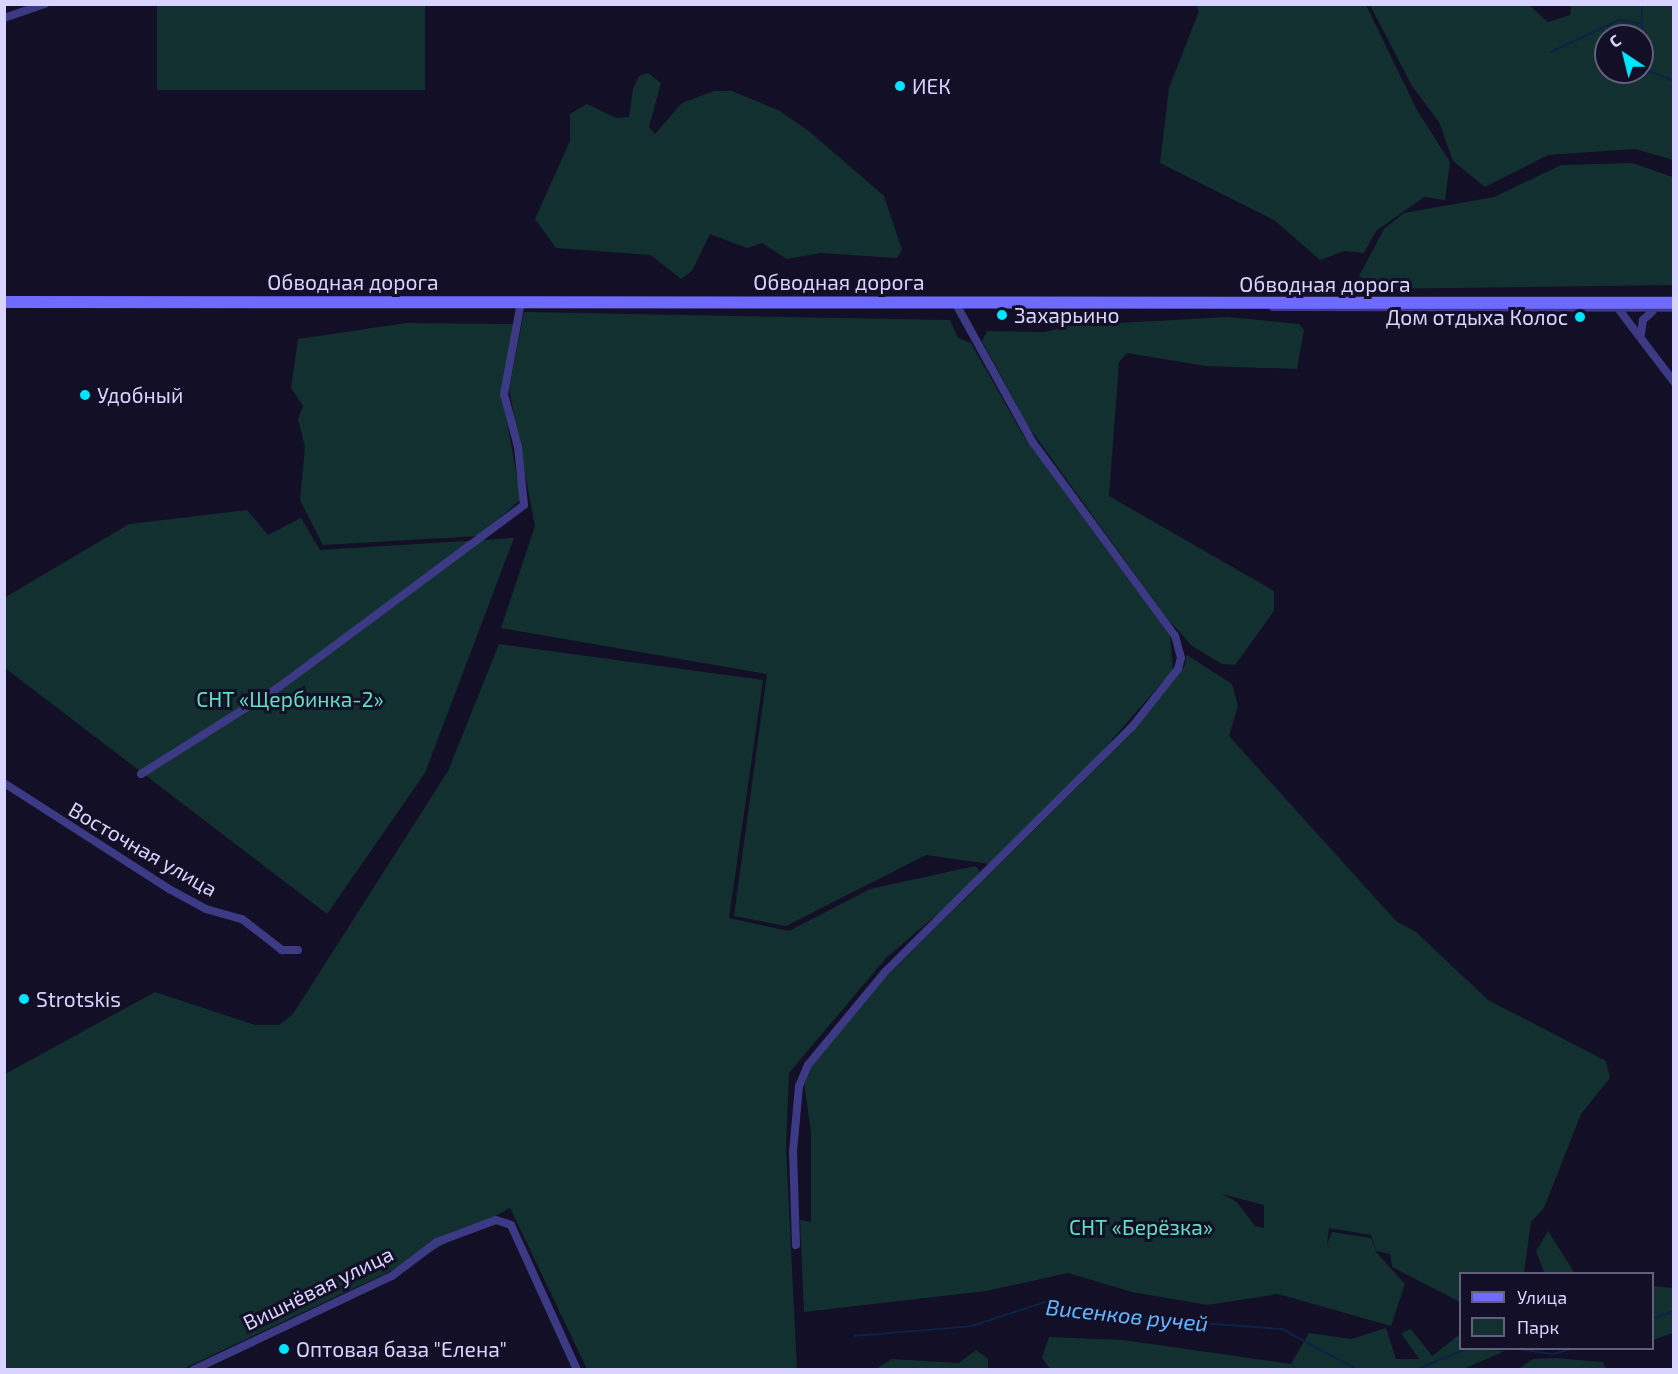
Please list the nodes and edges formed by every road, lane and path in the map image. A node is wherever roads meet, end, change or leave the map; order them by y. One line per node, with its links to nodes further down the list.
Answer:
1 (45, 4): 2 (street)
2 (4, 18)
3 (4, 302): 4 (main road, Обводная дорога)
4 (520, 302): 5 (main road, Обводная дорога); 12 (street)
5 (955, 302): 6 (main road, Обводная дорога); 15 (street)
6 (1252, 303): 7 (main road, Обводная дорога); 8 (street)
7 (1674, 306): 9 (street)
8 (1620, 310): 9 (street); 10 (street)
9 (1653, 311): 10 (street)
10 (1641, 338): 11 (street)
11 (1674, 382)
12 (141, 774)
13 (4, 783): 14 (street, Восточная улица)
14 (298, 950)
15 (796, 1245)
16 (193, 1370): 17 (street, Вишнёвая улица)
17 (577, 1370)

